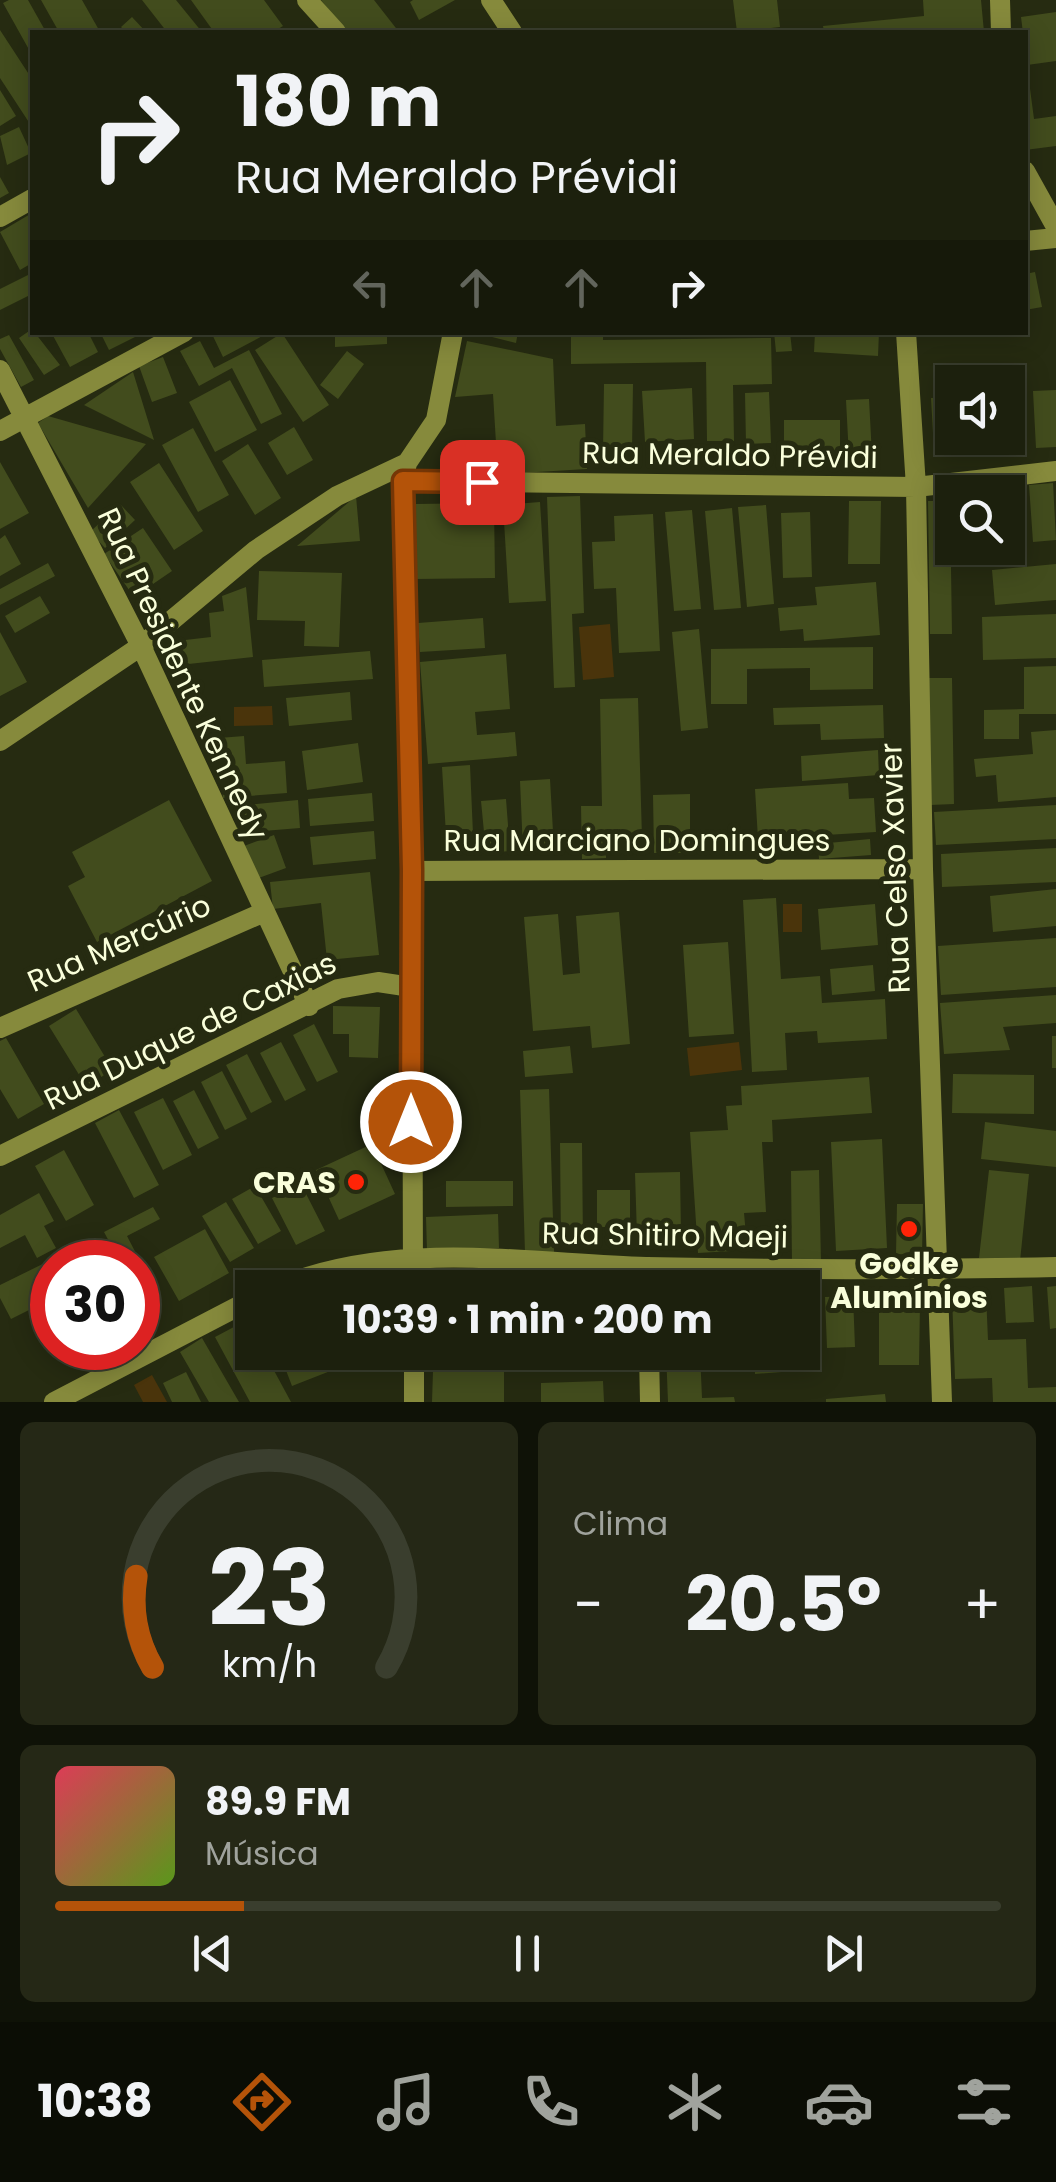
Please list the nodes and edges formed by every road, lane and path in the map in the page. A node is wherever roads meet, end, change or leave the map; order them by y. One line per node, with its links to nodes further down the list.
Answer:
1 (307, 0): 4 (street)
2 (491, 0): 5 (street)
3 (1000, 0): 6 (street)
4 (332, 30)
5 (511, 30)
6 (1000, 30)
7 (1028, 176): 10 (street)
8 (30, 200): 9 (street)
9 (0, 218)
10 (1056, 227)
11 (1056, 238): 12 (street)
12 (1028, 241)
13 (178, 335): 17 (street)
14 (452, 335): 20 (street)
15 (906, 335): 21 (street, Rua Celso Xavier)
16 (0, 370): 17 (street, Rua Presidente Kennedy)
17 (25, 418): 18 (street); 22 (street, Rua Presidente Kennedy)
18 (0, 431)
19 (1056, 471): 21 (street, Rua Meraldo Prévidi)
20 (405, 472): 21 (street, Rua Meraldo Prévidi); 22 (street); 25 (street)
21 (916, 487): 24 (street, Rua Celso Xavier)
22 (141, 646): 23 (street); 26 (street, Rua Presidente Kennedy)
23 (0, 741)
24 (923, 869): 25 (street, Rua Marciano Domingues); 36 (street, Rua Celso Xavier)
25 (412, 870): 27 (street)
26 (262, 913): 28 (street, Rua Presidente Kennedy); 29 (street, Rua Mercúrio)
27 (411, 987): 28 (street, Rua Duque de Caxias); 31 (street)
28 (309, 1006): 30 (street, Rua Duque de Caxias)
29 (0, 1028)
30 (0, 1156)
31 (412, 1258): 33 (street, Rua Shitiro Maeji); 34 (street); 35 (street, Rua Shitiro Maeji)
32 (1056, 1267): 36 (street, Rua Shitiro Maeji)
33 (335, 1270)
34 (412, 1270)
35 (562, 1270)
36 (939, 1270): 37 (street, Rua Shitiro Maeji); 44 (street, Rua Celso Xavier)
37 (820, 1273)
38 (235, 1308): 41 (street)
39 (414, 1370): 42 (street)
40 (650, 1370): 43 (street)
41 (54, 1402)
42 (414, 1402)
43 (650, 1402)
44 (942, 1402)

